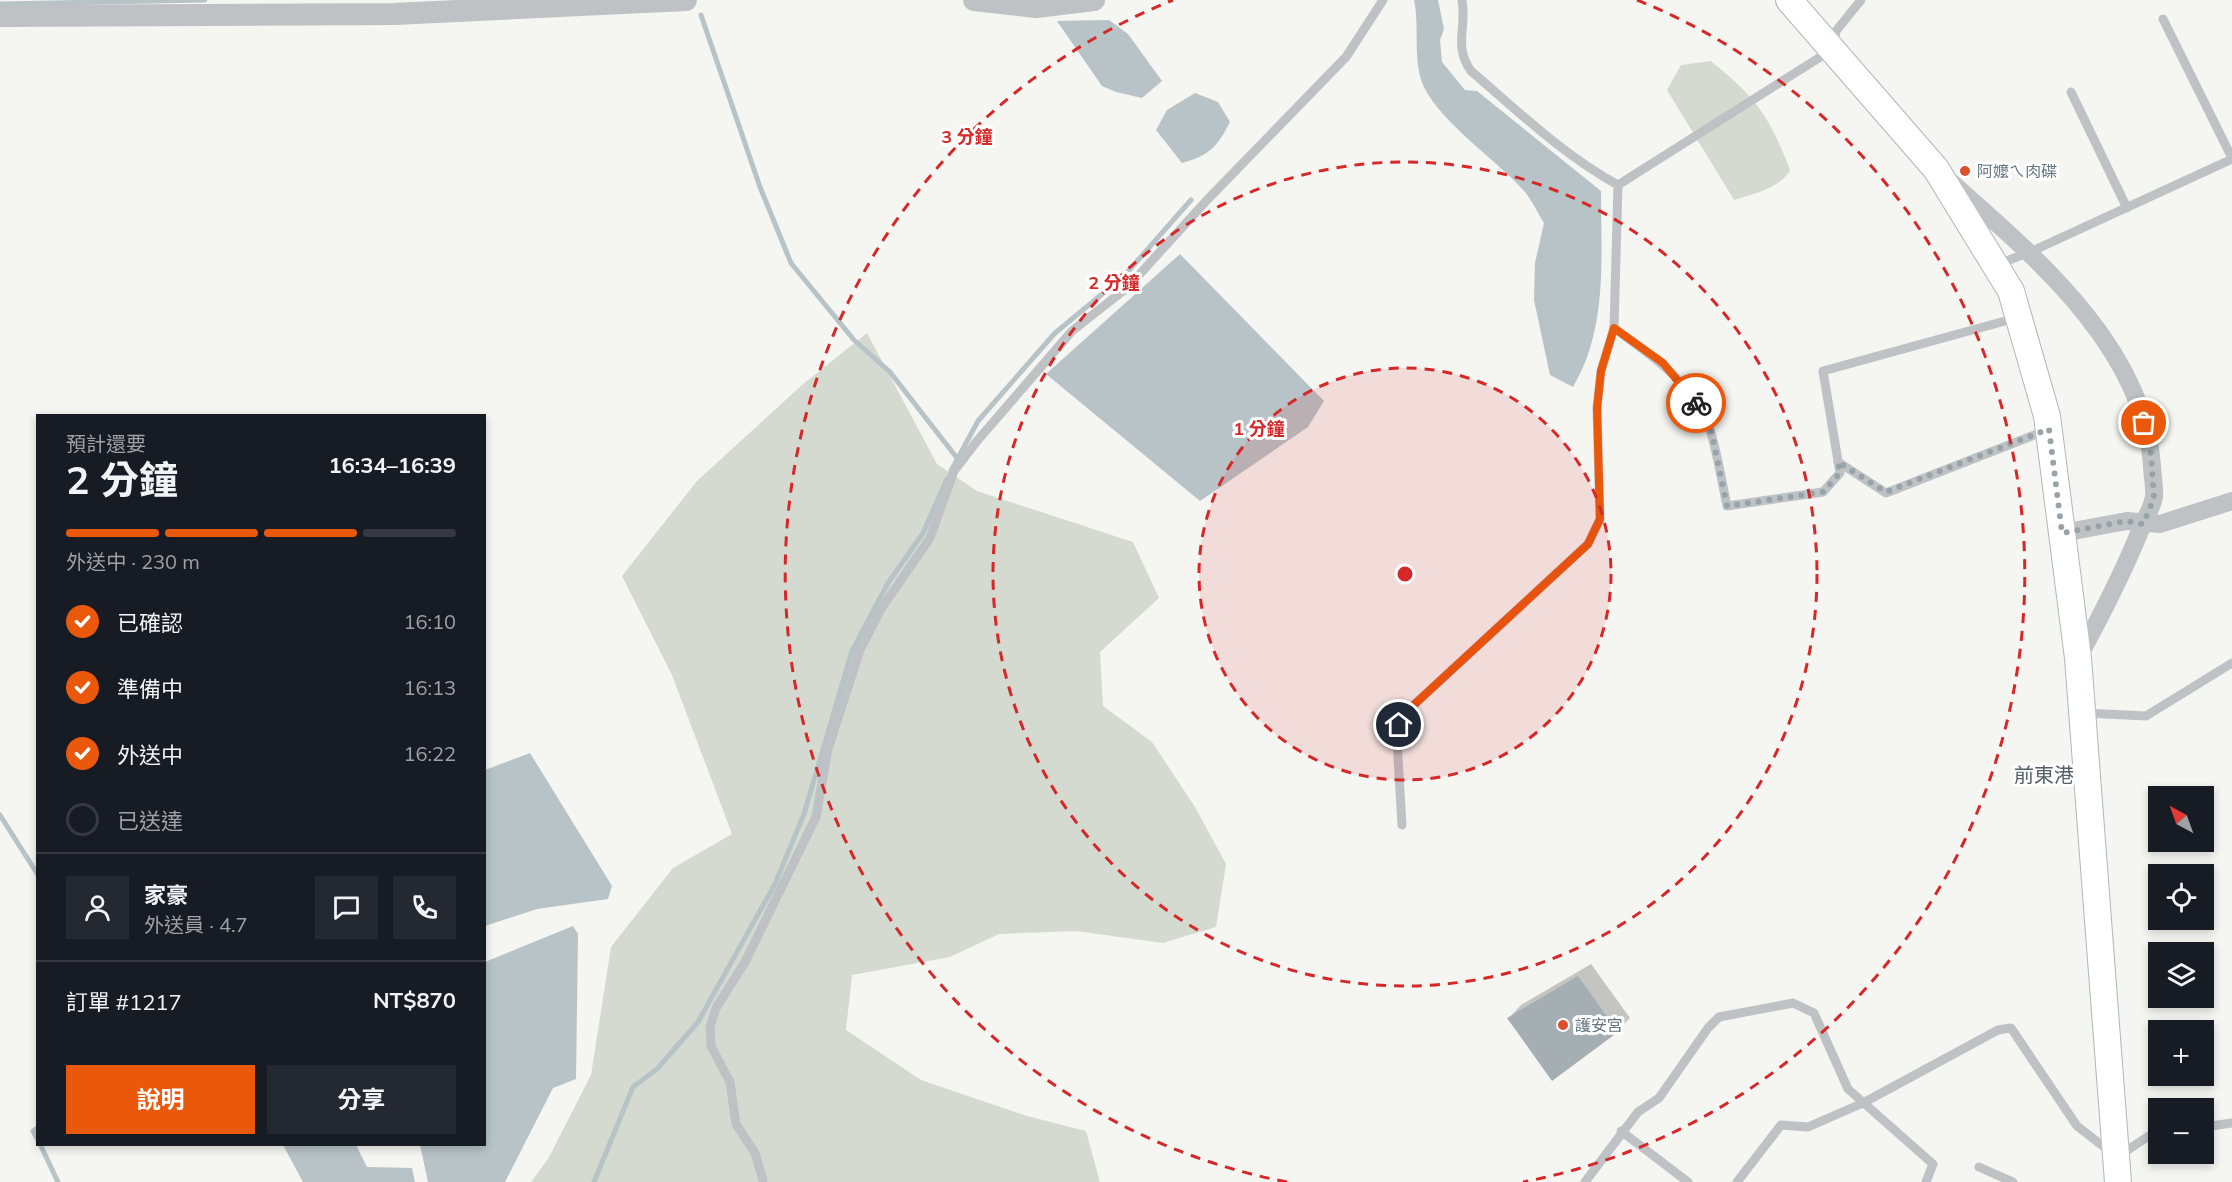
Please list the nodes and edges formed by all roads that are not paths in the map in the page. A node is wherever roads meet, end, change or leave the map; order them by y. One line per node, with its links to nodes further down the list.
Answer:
1 (686, 0): 8 (street)
2 (974, 0): 3 (street)
3 (1094, 0)
4 (1383, 0): 36 (lane)
5 (1462, 0): 14 (lane)
6 (1789, 0): 10 (main road)
7 (1861, 0): 10 (lane)
8 (0, 16)
9 (2163, 19): 12 (lane)
10 (1833, 49): 13 (main road); 14 (lane)
11 (2071, 92): 15 (lane)
12 (2232, 158): 15 (lane)
13 (1936, 169): 16 (street); 17 (main road)
14 (1618, 185): 19 (lane)
15 (2127, 208): 16 (lane)
16 (2030, 252): 17 (lane); 23 (street)
17 (1995, 265): 18 (main road)
18 (2019, 318): 20 (main road); 21 (lane)
19 (1614, 328): 21 (lane); 28 (lane)
20 (2049, 429): 21 (lane); 24 (main road)
21 (1838, 462)
22 (2232, 501): 23 (street)
23 (2143, 524): 24 (street); 25 (street)
24 (2062, 533): 25 (main road)
25 (2078, 658): 27 (main road)
26 (2232, 663): 27 (lane)
27 (2083, 712): 35 (main road)
28 (1402, 825)
29 (1863, 1103): 32 (lane); 35 (lane); 39 (lane); 40 (lane)
30 (2232, 1123): 31 (lane)
31 (2214, 1126)
32 (1622, 1131): 37 (lane); 38 (lane)
33 (2148, 1138): 35 (lane)
34 (1979, 1167): 41 (lane)
35 (2117, 1170)
36 (763, 1180)
37 (1585, 1182)
38 (1688, 1182)
39 (1737, 1182)
40 (1926, 1182)
41 (2013, 1182)

